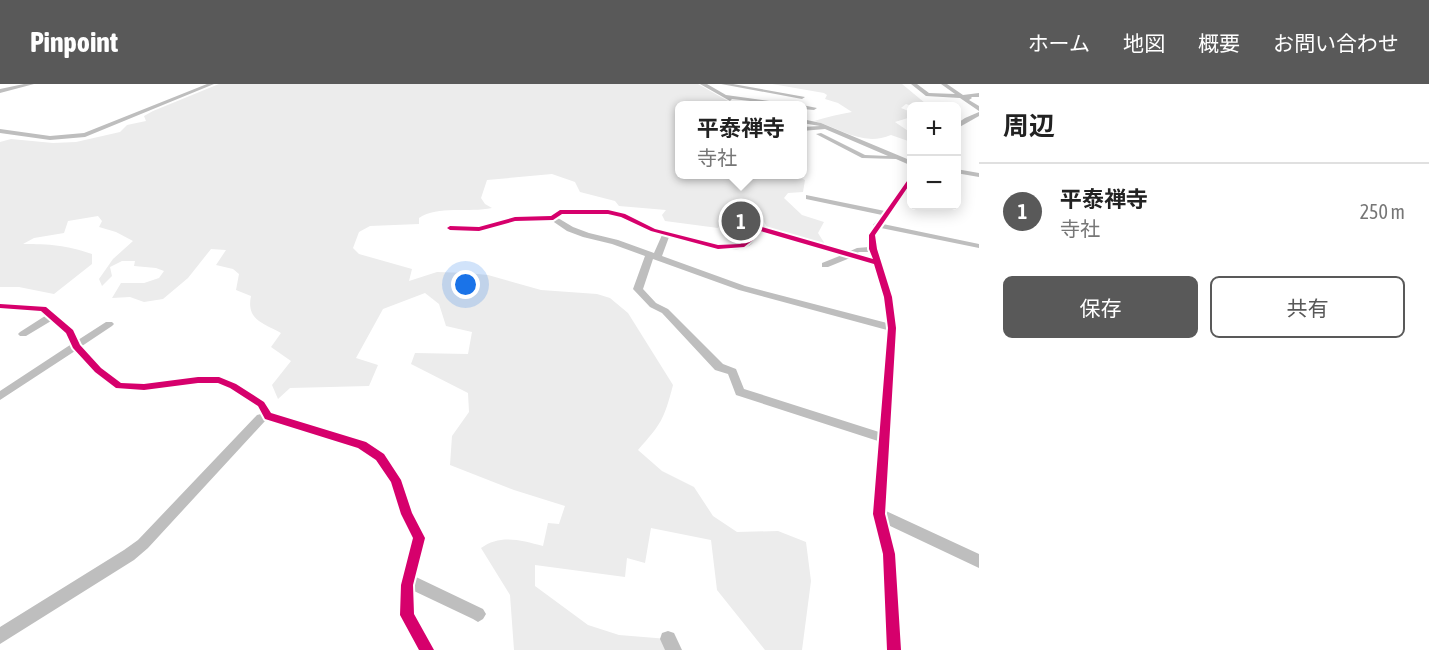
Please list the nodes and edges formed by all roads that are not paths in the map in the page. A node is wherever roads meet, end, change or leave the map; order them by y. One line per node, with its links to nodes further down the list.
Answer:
1 (31, 84): 7 (street)
2 (211, 84): 23 (street)
3 (703, 84): 10 (street)
4 (724, 84): 8 (street)
5 (914, 84): 11 (street)
6 (944, 84): 11 (street)
7 (0, 91)
8 (789, 95): 12 (street); 15 (street)
9 (979, 95): 16 (street)
10 (724, 96): 13 (street); 14 (street)
11 (961, 96): 16 (street)
12 (802, 97)
13 (735, 101)
14 (763, 101)
15 (792, 101)
16 (970, 103): 17 (street)
17 (979, 109)
18 (979, 114): 20 (street)
19 (807, 122): 21 (street)
20 (961, 124)
21 (826, 128): 22 (street); 25 (street)
22 (807, 129)
23 (0, 131)
24 (819, 134): 25 (street)
25 (898, 158): 26 (street)
26 (907, 162)
27 (961, 172): 28 (street)
28 (979, 175)
29 (907, 183): 31 (street)
30 (809, 197): 31 (street)
31 (885, 213): 33 (street)
32 (553, 218): 34 (street); 35 (street); 39 (street)
33 (877, 225): 36 (street); 37 (street)
34 (450, 228)
35 (666, 234): 38 (street); 39 (street)
36 (979, 246)
37 (873, 249): 38 (street); 40 (street)
38 (849, 254): 40 (street); 41 (street)
39 (654, 256): 45 (street); 50 (street)
40 (878, 263): 45 (street)
41 (825, 265)
42 (0, 306): 43 (street)
43 (51, 316): 46 (street); 47 (street)
44 (110, 324): 47 (street)
45 (892, 328): 50 (street)
46 (23, 334)
47 (76, 346): 48 (street); 49 (street)
48 (0, 396)
49 (268, 416): 53 (street); 55 (street)
50 (885, 439): 51 (street)
51 (879, 514): 52 (street); 57 (street)
52 (979, 561)
53 (408, 580): 54 (street); 56 (street)
54 (478, 614)
55 (0, 636)
56 (427, 650)
57 (894, 650)

